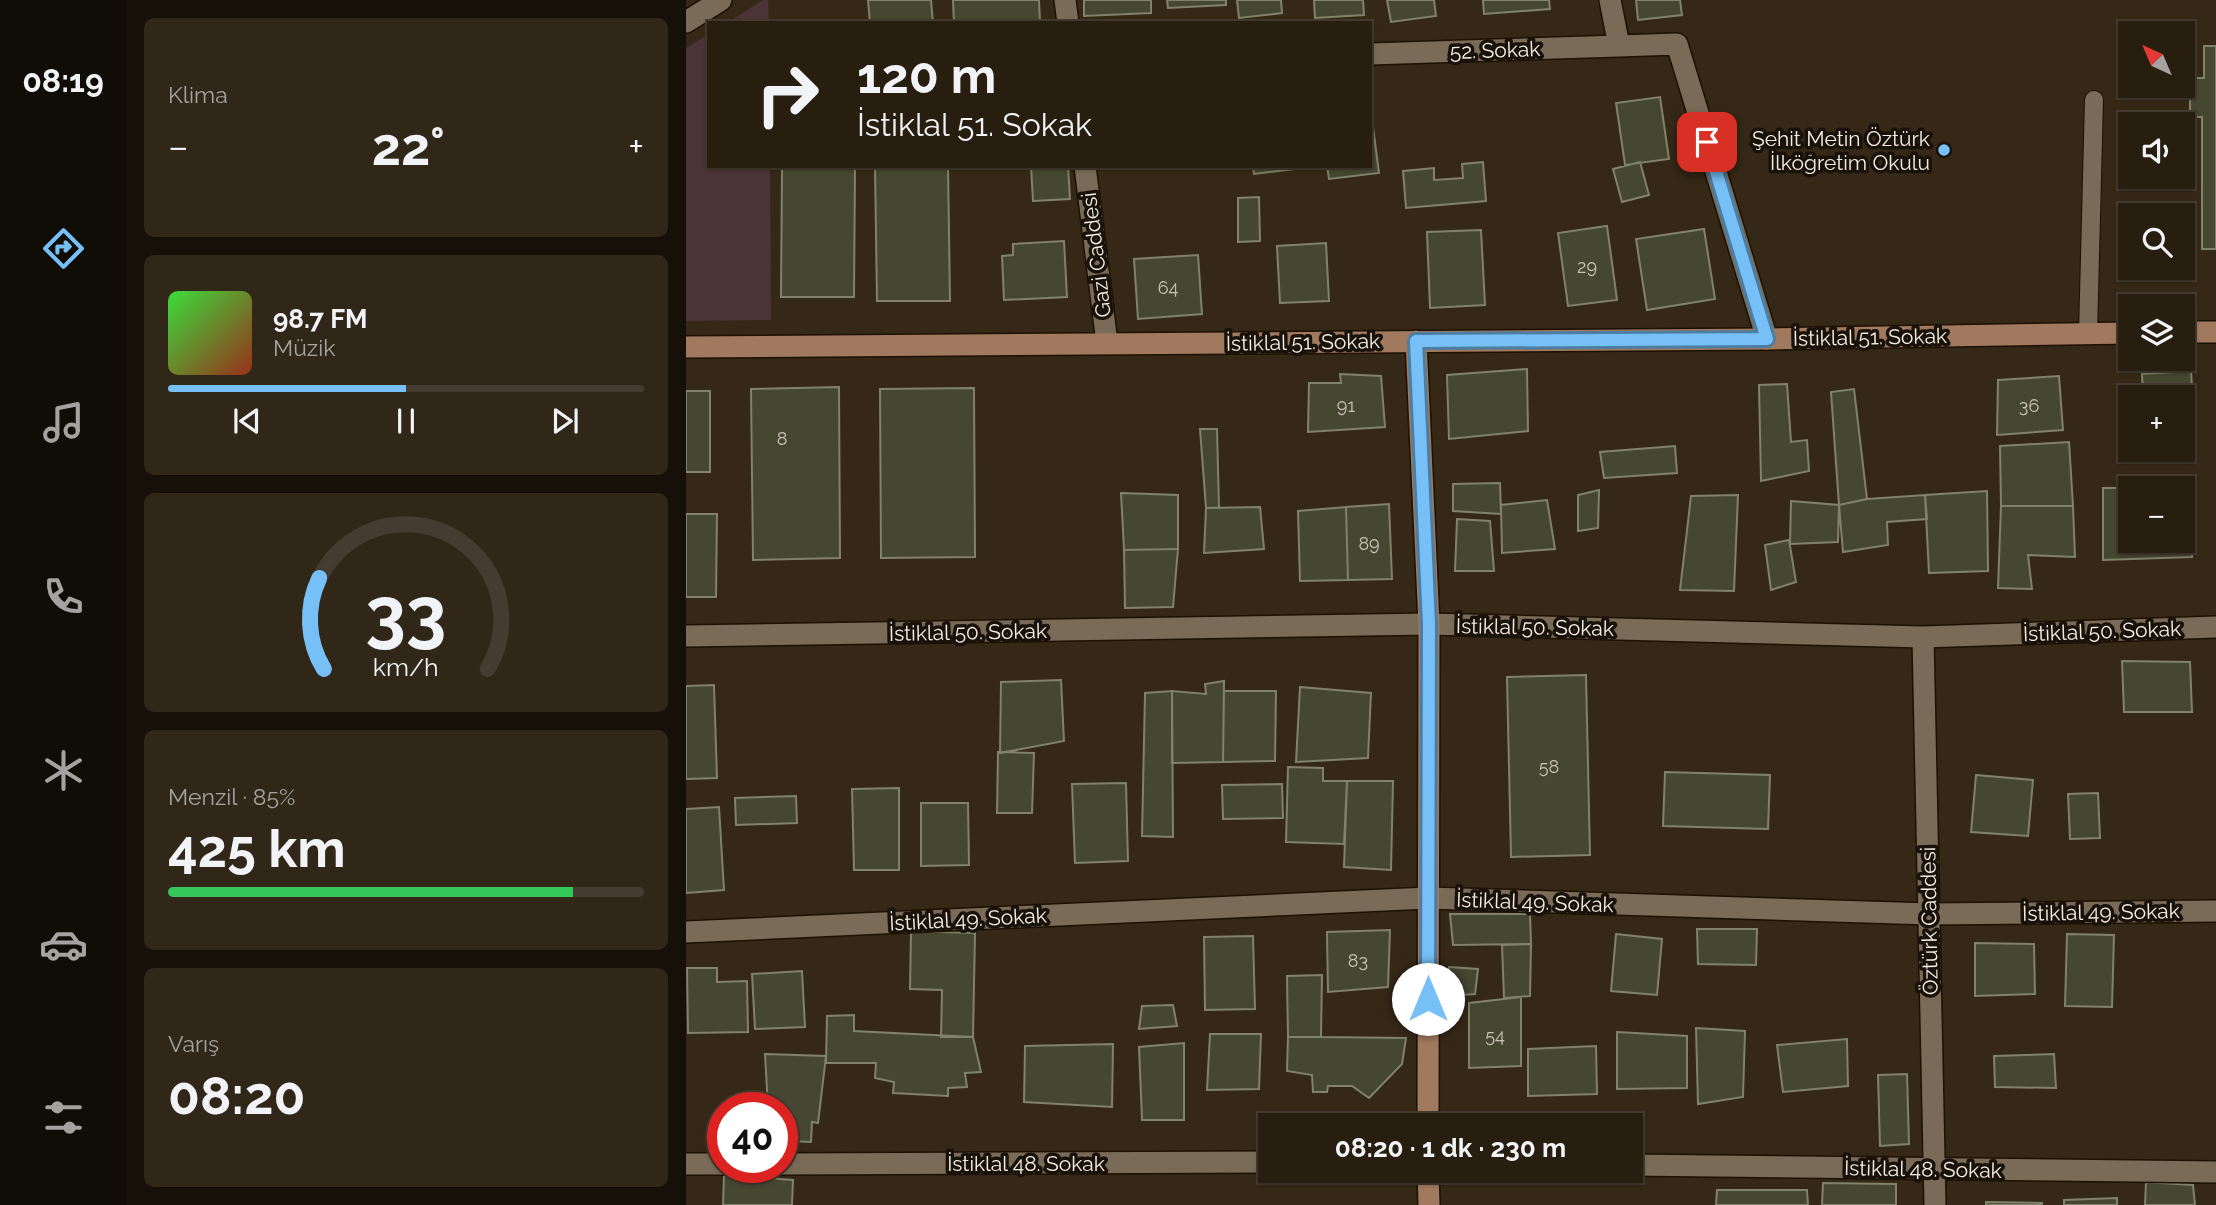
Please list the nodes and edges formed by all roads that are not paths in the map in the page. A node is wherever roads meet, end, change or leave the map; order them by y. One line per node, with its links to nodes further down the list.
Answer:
1 (721, 0): 5 (street)
2 (1065, 0): 4 (street)
3 (1611, 0): 6 (street)
4 (1068, 21)
5 (686, 22)
6 (1619, 46): 7 (street, 52. Sokak); 14 (street, 52. Sokak)
7 (1372, 54)
8 (2094, 100): 13 (lane)
9 (1086, 168): 16 (street, Gazi Caddesi)
10 (2195, 332): 11 (street)
11 (2216, 332)
12 (2118, 333): 13 (street, İstiklal 51. Sokak)
13 (2088, 334): 14 (street, İstiklal 51. Sokak)
14 (1767, 339): 15 (street, İstiklal 51. Sokak)
15 (1416, 341): 16 (street, İstiklal 51. Sokak); 18 (street)
16 (1107, 344): 17 (street, İstiklal 51. Sokak)
17 (686, 347)
18 (1429, 624): 20 (street, İstiklal 50. Sokak); 21 (street, İstiklal 50. Sokak); 22 (street)
19 (2216, 627): 21 (street, İstiklal 50. Sokak)
20 (686, 636)
21 (1923, 637): 24 (street, Öztürk Caddesi)
22 (1428, 898): 24 (street, İstiklal 49. Sokak); 25 (street, İstiklal 49. Sokak); 26 (street)
23 (2216, 911): 24 (street, İstiklal 49. Sokak)
24 (1929, 914): 32 (street, Öztürk Caddesi)
25 (686, 932)
26 (1428, 1113)
27 (1258, 1163): 30 (street, İstiklal 48. Sokak)
28 (686, 1164): 29 (street)
29 (707, 1164)
30 (798, 1164)
31 (1643, 1165): 32 (street, İstiklal 48. Sokak)
32 (1934, 1170): 33 (street, İstiklal 48. Sokak); 36 (street, Öztürk Caddesi)
33 (2216, 1172)
34 (1428, 1183): 35 (street)
35 (1429, 1205)
36 (1935, 1205)

